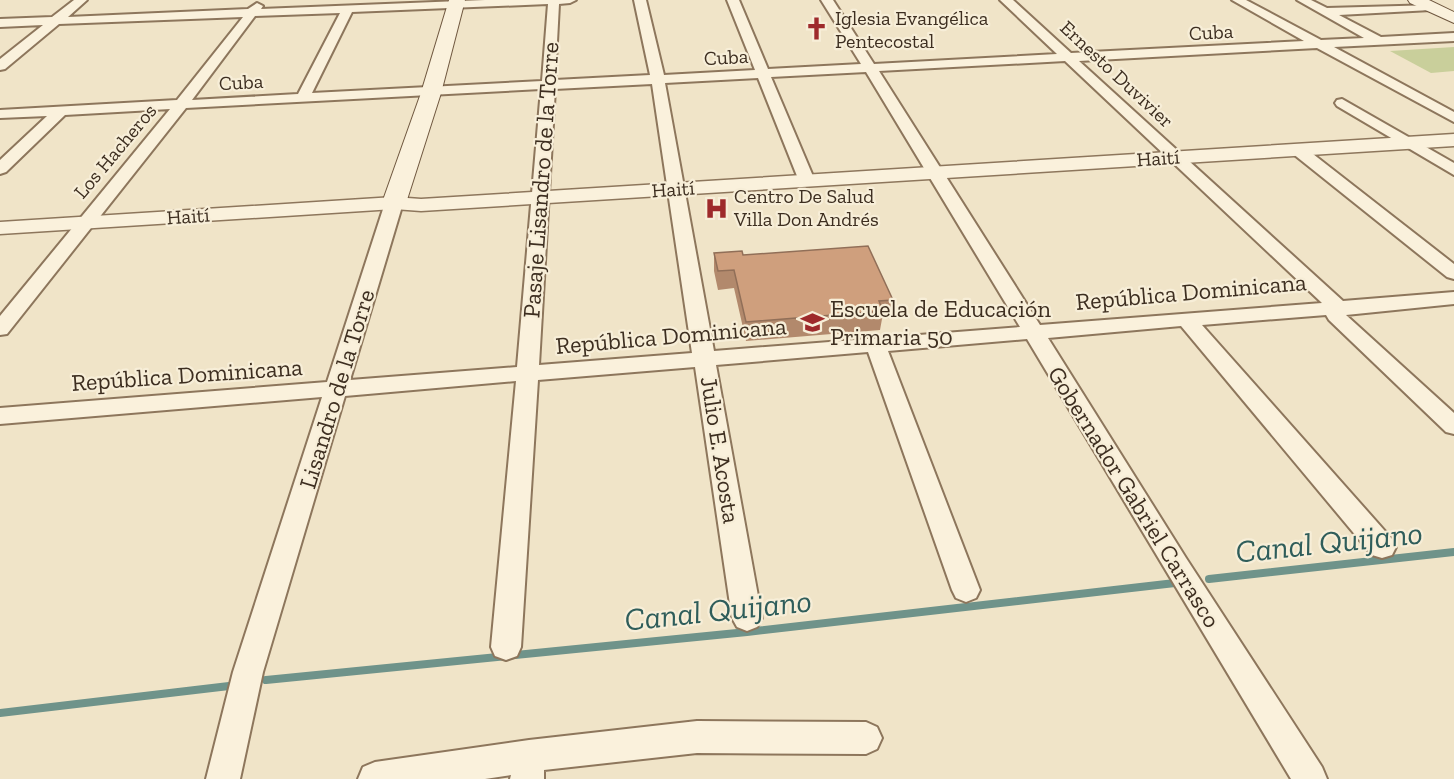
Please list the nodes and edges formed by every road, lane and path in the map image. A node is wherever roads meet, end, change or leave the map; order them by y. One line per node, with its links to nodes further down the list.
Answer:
1 (81, 0): 17 (street)
2 (262, 0): 15 (street, Los Hacheros)
3 (554, 0): 4 (street); 11 (street); 27 (street, Pasaje Lisandro de la Torre)
4 (570, 0)
5 (640, 0): 26 (street, Julio E. Acosta)
6 (733, 0): 25 (street)
7 (827, 0): 24 (street, Gobernador Gabriel Carrasco)
8 (1006, 0): 22 (street, Ernesto Duvivier)
9 (1238, 0): 21 (street)
10 (1303, 0): 14 (street)
11 (456, 2): 13 (street); 28 (main road, Lisandro de la Torre)
12 (1424, 3): 14 (street); 16 (main road)
13 (348, 9): 15 (street); 29 (street)
14 (1325, 12): 20 (street)
15 (251, 13): 17 (street); 31 (street, Los Hacheros)
16 (1454, 18)
17 (54, 21): 18 (street); 23 (street)
18 (0, 23)
19 (1454, 38): 20 (street, Cuba)
20 (1381, 42): 21 (street, Cuba)
21 (1324, 46): 22 (street, Cuba); 34 (street)
22 (1070, 59): 24 (street, Cuba); 38 (street, Ernesto Duvivier)
23 (0, 66)
24 (869, 69): 25 (street, Cuba); 41 (street, Gobernador Gabriel Carrasco)
25 (764, 75): 26 (street, Cuba); 42 (street)
26 (658, 80): 27 (street, Cuba); 43 (street, Julio E. Acosta)
27 (548, 86): 28 (street, Cuba); 44 (street, Pasaje Lisandro de la Torre)
28 (430, 93): 29 (street, Cuba); 45 (main road, Lisandro de la Torre)
29 (302, 99): 31 (street, Cuba)
30 (1342, 103): 36 (street)
31 (181, 105): 32 (street, Cuba); 46 (street, Los Hacheros)
32 (61, 111): 33 (street, Cuba); 39 (street)
33 (0, 114)
34 (1454, 118)
35 (1454, 140): 36 (street, Haití)
36 (1414, 144): 37 (street, Haití); 40 (street)
37 (1298, 150): 38 (street, Haití); 48 (street)
38 (1177, 157): 41 (street, Haití); 50 (street, Ernesto Duvivier)
39 (0, 169)
40 (1454, 170)
41 (936, 172): 42 (street, Haití); 53 (street, Gobernador Gabriel Carrasco)
42 (807, 181): 43 (street, Haití)
43 (675, 189): 44 (street, Haití); 55 (street, Julio E. Acosta)
44 (541, 197): 45 (street, Haití); 56 (street, Pasaje Lisandro de la Torre)
45 (394, 203): 46 (street, Haití); 57 (street, Lisandro de la Torre)
46 (84, 223): 47 (street, Haití); 52 (street, Los Hacheros)
47 (0, 228)
48 (1454, 273)
49 (1454, 298): 50 (street, República Dominicana)
50 (1338, 307): 51 (street, República Dominicana); 59 (street, Ernesto Duvivier)
51 (1186, 319): 53 (street, República Dominicana); 60 (street)
52 (0, 329)
53 (1032, 331): 54 (street, República Dominicana); 68 (street, Gobernador Gabriel Carrasco)
54 (876, 346): 55 (street, República Dominicana); 61 (street)
55 (705, 360): 56 (street, República Dominicana); 62 (street, Julio E. Acosta)
56 (527, 375): 57 (street, República Dominicana); 63 (street, Pasaje Lisandro de la Torre)
57 (337, 390): 58 (street, República Dominicana); 66 (street, Lisandro de la Torre)
58 (0, 416)
59 (1454, 426)
60 (1382, 547)
61 (966, 590)
62 (747, 618)
63 (506, 646)
64 (866, 738): 65 (street)
65 (528, 768): 67 (street)
66 (223, 779)
67 (375, 779)
68 (1310, 779)

